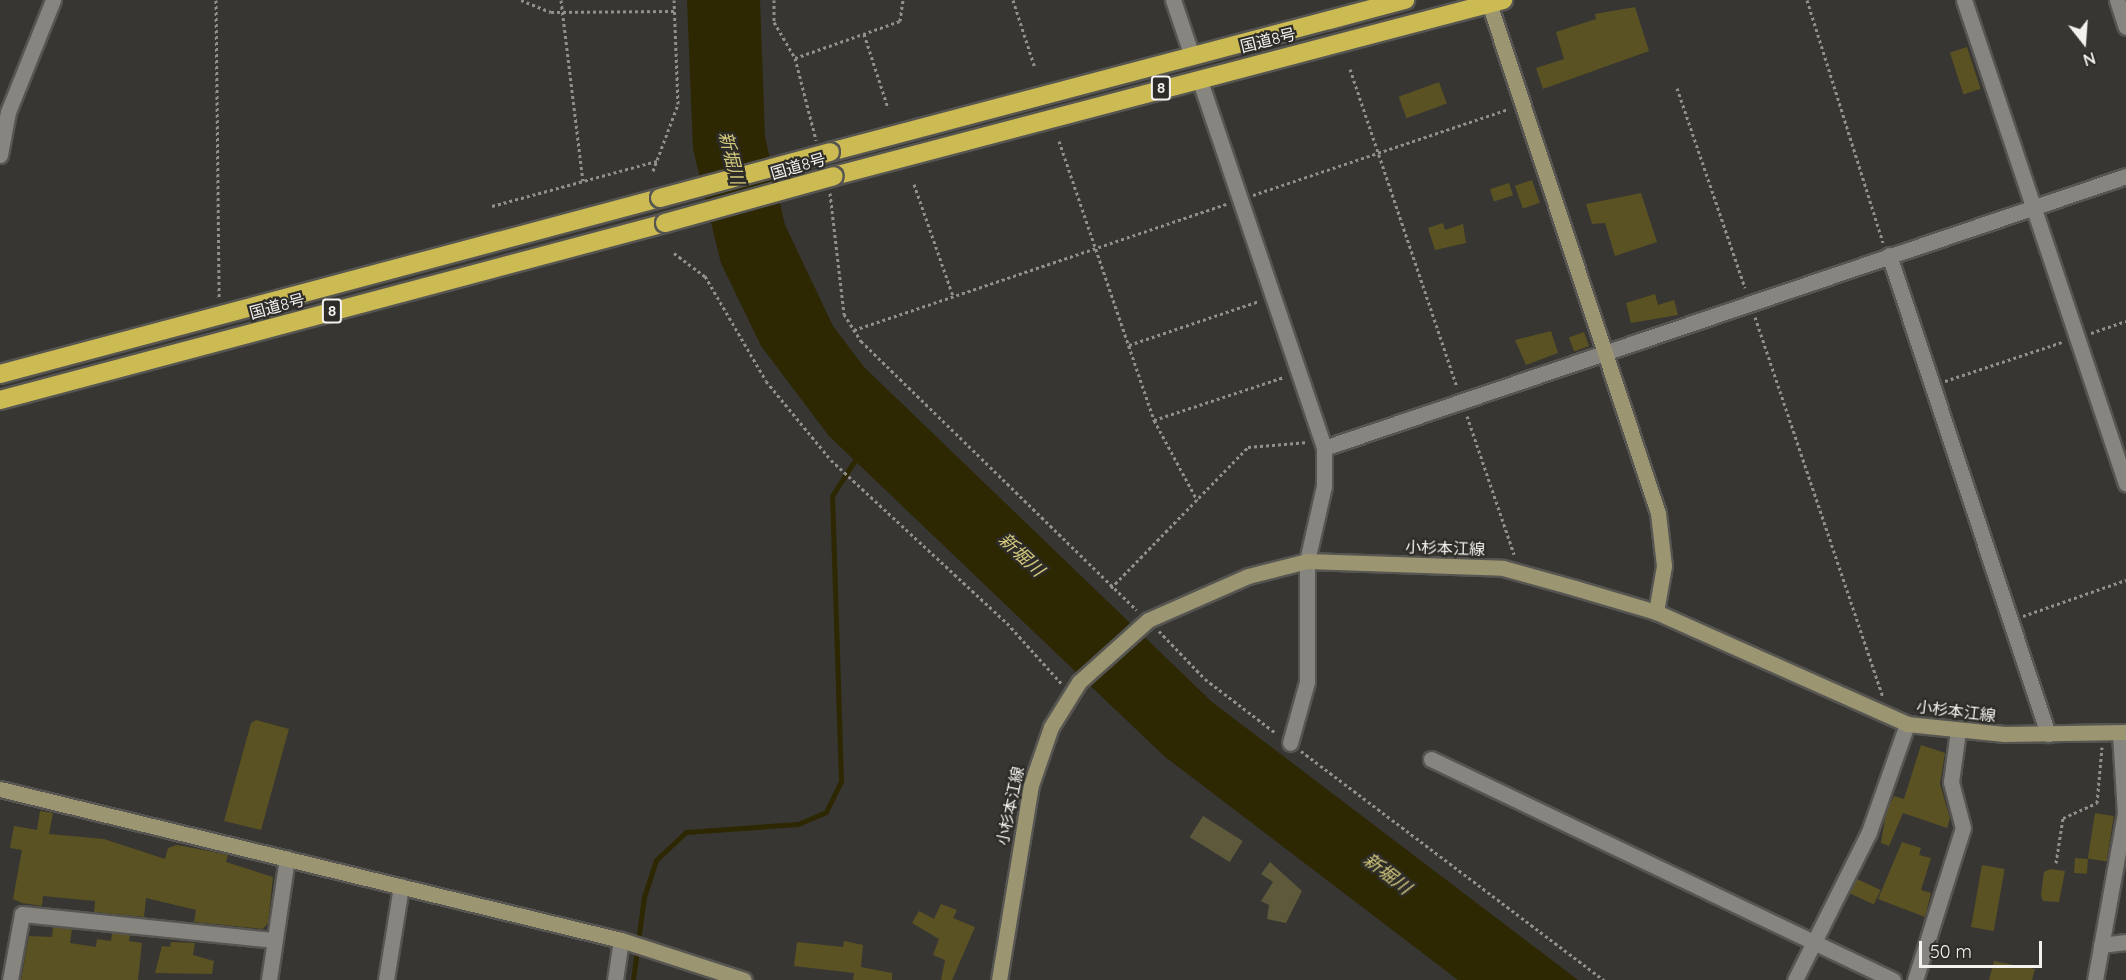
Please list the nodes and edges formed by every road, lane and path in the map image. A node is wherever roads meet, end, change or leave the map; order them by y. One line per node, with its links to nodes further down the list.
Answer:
1 (52, 0): 30 (street)
2 (216, 0): 46 (path)
3 (521, 0): 16 (path)
4 (561, 0): 16 (path)
5 (674, 0): 15 (path)
6 (774, 0): 20 (path)
7 (903, 0): 18 (path)
8 (1013, 0): 21 (path)
9 (1173, 0): 19 (street)
10 (1405, 0): 19 (highway, 国道8号 / 8)
11 (1808, 0): 42 (path)
12 (1964, 0): 39 (street)
13 (2117, 0): 17 (street)
14 (1493, 1): 23 (highway, 国道8号 / 8); 25 (main road)
15 (674, 11): 16 (path); 31 (path)
16 (562, 13): 34 (path)
17 (2126, 27)
18 (864, 34): 20 (path); 26 (path)
19 (1192, 56): 28 (highway, 国道8号 / 8)
20 (795, 58): 28 (path)
21 (1035, 68)
22 (1350, 69): 29 (path)
23 (1199, 78): 35 (highway, 国道8号 / 8); 37 (street)
24 (1677, 88): 45 (path)
25 (1522, 104): 29 (path); 51 (main road)
26 (888, 108)
27 (1059, 141): 40 (path)
28 (824, 151): 46 (highway, 国道8号 / 8, bridge)
29 (1378, 153): 37 (path); 55 (path)
30 (0, 155)
31 (657, 161): 32 (path); 34 (path)
32 (653, 171)
33 (2126, 176): 39 (street)
34 (584, 181): 38 (path)
35 (831, 181): 48 (path); 56 (highway, 国道8号 / 8, bridge)
36 (914, 183): 43 (path)
37 (1240, 200): 40 (path); 44 (street)
38 (492, 206)
39 (2032, 207): 42 (street); 49 (street)
40 (1096, 248): 43 (path); 50 (path)
41 (674, 253): 68 (path)
42 (1888, 255): 45 (street); 54 (street)
43 (953, 296): 48 (path)
44 (1272, 297): 50 (path); 52 (street)
45 (1750, 302): 51 (street); 69 (path)
46 (219, 315): 53 (highway, 国道8号 / 8)
47 (2126, 321): 49 (path)
48 (854, 330): 64 (path)
49 (2076, 338): 54 (path); 59 (street)
50 (1129, 345): 57 (path)
51 (1606, 352): 55 (street); 65 (main road)
52 (1297, 372): 57 (path); 58 (street)
53 (0, 374)
54 (1933, 385): 66 (street)
55 (1461, 399): 58 (street); 62 (path)
56 (0, 400)
57 (1154, 420): 60 (path)
58 (1323, 444): 60 (path); 61 (street)
59 (2126, 484)
60 (1197, 500): 64 (path)
61 (1307, 561): 62 (main road, 小杉本江線); 67 (main road, 小杉本江線); 75 (street)
62 (1520, 573): 65 (main road, 小杉本江線)
63 (2126, 580): 66 (path)
64 (1111, 588): 67 (path)
65 (1656, 612): 69 (main road, 小杉本江線)
66 (2011, 620): 73 (street)
67 (1143, 623): 68 (main road, 小杉本江線); 75 (path)
68 (1070, 696): 91 (main road, 小杉本江線)
69 (1890, 716): 70 (main road, 小杉本江線)
70 (1907, 724): 71 (main road, 小杉本江線); 81 (street)
71 (1958, 731): 73 (main road, 小杉本江線); 95 (street)
72 (2123, 732): 73 (main road, 小杉本江線); 85 (street)
73 (2048, 734)
74 (2103, 736): 79 (path)
75 (1290, 743): 92 (path)
76 (1431, 759): 81 (street)
77 (0, 789): 78 (main road)
78 (287, 858): 80 (main road); 82 (street)
79 (2056, 863)
80 (401, 886): 83 (main road); 88 (street)
81 (1815, 938): 93 (street); 94 (street)
82 (275, 940): 86 (street); 87 (street)
83 (621, 940): 89 (street); 90 (main road)
84 (2126, 942): 85 (street)
85 (2101, 945): 96 (street)
86 (10, 980)
87 (269, 980)
88 (386, 980)
89 (615, 980)
90 (744, 980)
91 (999, 980)
92 (1604, 980)
93 (1795, 980)
94 (1893, 980)
95 (1915, 980)
96 (2095, 980)

